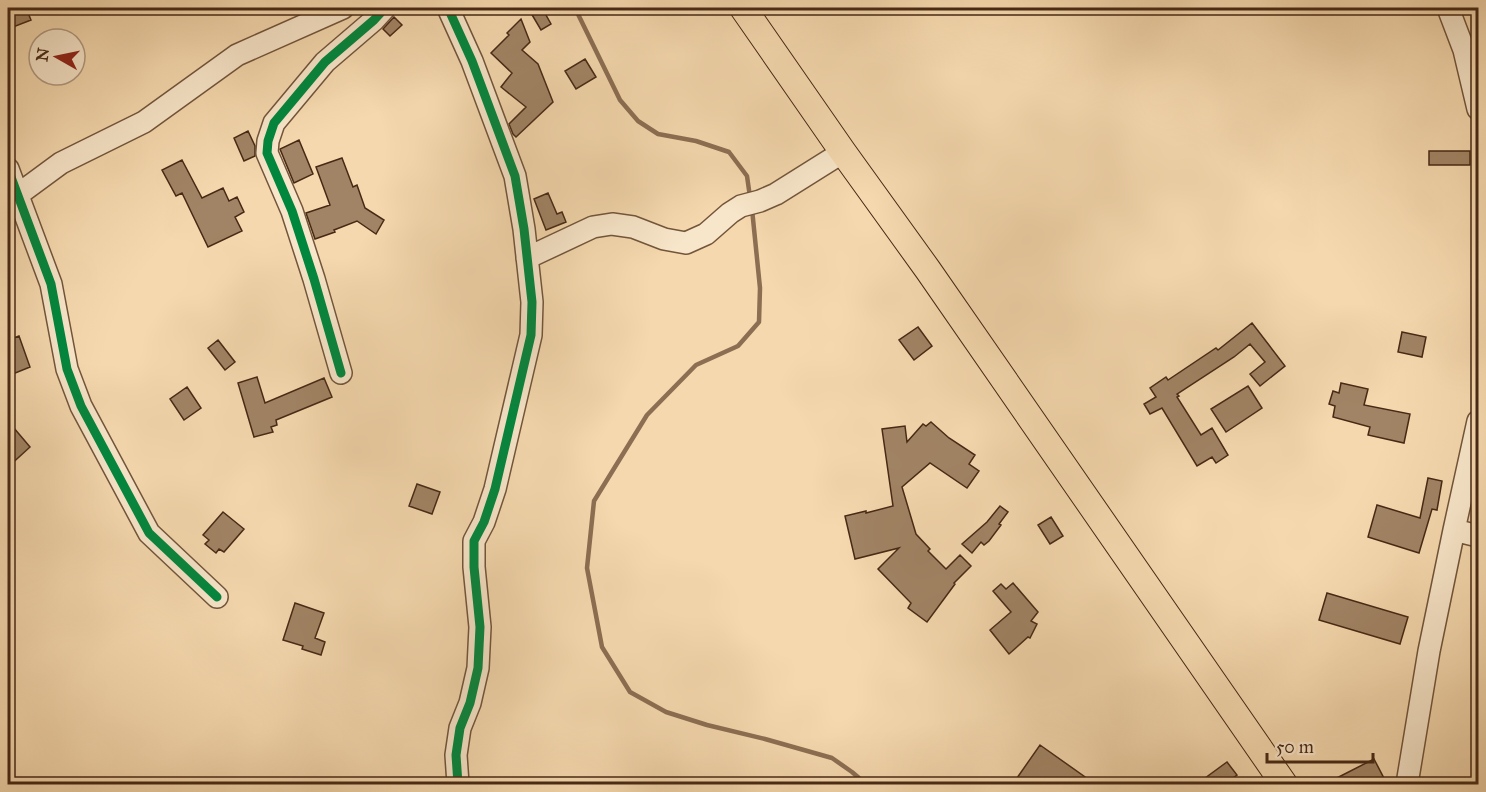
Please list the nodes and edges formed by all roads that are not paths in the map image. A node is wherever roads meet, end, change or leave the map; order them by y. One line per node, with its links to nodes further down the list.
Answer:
1 (343, 8): 9 (street)
2 (385, 8): 11 (street)
3 (448, 8): 10 (street)
4 (743, 8): 7 (main road)
5 (1448, 8): 6 (street)
6 (1479, 109)
7 (843, 152): 10 (street); 17 (main road)
8 (8, 169): 9 (street)
9 (12, 198): 15 (street)
10 (527, 258): 16 (street)
11 (341, 374)
12 (1479, 421): 13 (street)
13 (1454, 530): 14 (street); 18 (street)
14 (1479, 536)
15 (217, 597)
16 (458, 784)
17 (1284, 784)
18 (1407, 784)

